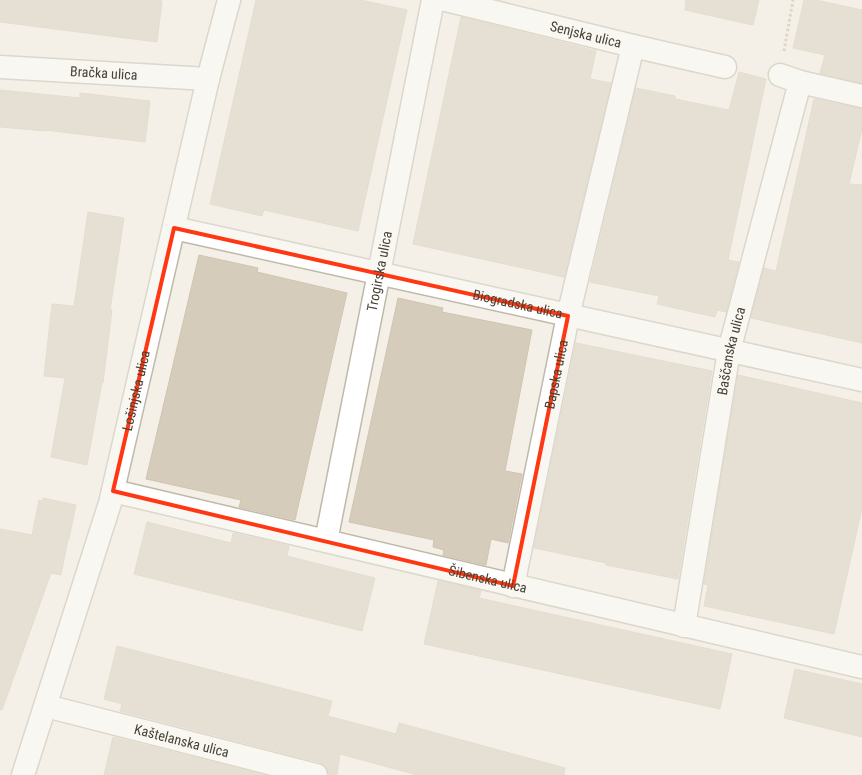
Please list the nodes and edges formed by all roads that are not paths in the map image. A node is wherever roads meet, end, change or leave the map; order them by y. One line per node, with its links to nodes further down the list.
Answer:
1 (229, 0): 7 (street, Lošinjska ulica)
2 (433, 0): 10 (street, Trogirska ulica)
3 (446, 0): 4 (street, Senjska ulica)
4 (633, 46): 6 (street, Senjska ulica); 11 (street, Bapska ulica)
5 (0, 67): 7 (street, Bračka ulica)
6 (725, 67)
7 (208, 79): 9 (street, Lošinjska ulica)
8 (862, 96): 12 (street, Baščanska ulica)
9 (174, 228): 10 (street, Biogradska ulica); 14 (street, Lošinjska ulica)
10 (379, 274): 11 (street, Biogradska ulica); 15 (street, Trogirska ulica)
11 (568, 316): 12 (street, Biogradska ulica); 16 (street, Bapska ulica)
12 (729, 351): 13 (street, Biogradska ulica); 17 (street, Baščanska ulica)
13 (862, 380)
14 (112, 491): 15 (street, Šibenska ulica); 19 (street, Lošinjska ulica)
15 (326, 541): 16 (street, Šibenska ulica)
16 (513, 586): 17 (street, Šibenska ulica)
17 (684, 626): 18 (street, Šibenska ulica)
18 (862, 667)
19 (46, 706): 20 (street, Lošinjska ulica); 21 (street, Kaštelanska ulica)
20 (23, 775)
21 (316, 775)

